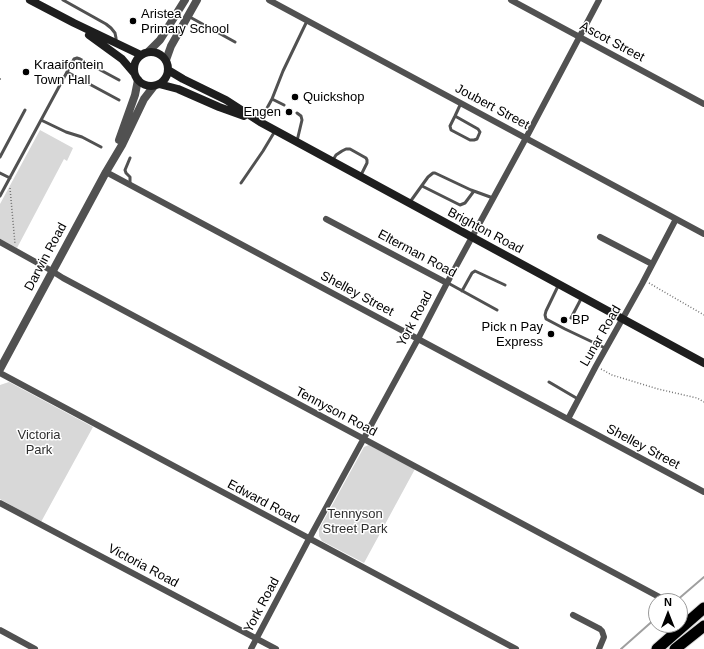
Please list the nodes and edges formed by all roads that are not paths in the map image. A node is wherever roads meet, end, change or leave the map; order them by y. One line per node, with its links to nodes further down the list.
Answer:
1 (30, 0): 10 (main road)
2 (63, 0): 13 (lane)
3 (185, 0): 14 (street)
4 (197, 0): 8 (street)
5 (269, 0): 9 (street, Joubert Street)
6 (511, 0): 11 (street, Ascot Street)
7 (599, 0): 11 (street, York Road)
8 (188, 16): 12 (lane); 15 (street)
9 (308, 21): 21 (lane); 23 (street, Joubert Street)
10 (74, 23): 13 (main road); 18 (main road)
11 (579, 37): 24 (street, Ascot Street); 32 (street, York Road)
12 (235, 42)
13 (116, 43): 14 (main road)
14 (145, 53): 15 (main road); 18 (main road)
15 (166, 60): 16 (main road)
16 (168, 70): 20 (main road); 30 (main road, Brighton Road)
17 (67, 72): 19 (lane); 22 (lane); 29 (lane)
18 (136, 76): 20 (main road); 36 (street, Darwin Road)
19 (119, 80)
20 (156, 85): 30 (main road, Brighton Road); 36 (street, Darwin Road)
21 (272, 99): 25 (lane); 30 (lane)
22 (119, 100)
23 (461, 103): 28 (lane); 32 (street, Joubert Street)
24 (704, 104)
25 (284, 105)
26 (25, 110): 35 (lane)
27 (297, 113): 33 (lane)
28 (455, 116): 28 (lane)
29 (42, 120): 34 (lane); 42 (lane)
30 (257, 121): 31 (main road, Brighton Road)
31 (275, 131): 33 (main road, Brighton Road); 43 (lane)
32 (526, 138): 48 (street, York Road); 51 (street, Joubert Street)
33 (297, 142): 38 (main road, Brighton Road)
34 (101, 147)
35 (0, 157)
36 (114, 157): 39 (street, Darwin Road)
37 (130, 158): 44 (lane)
38 (332, 162): 41 (main road, Brighton Road); 41 (lane)
39 (106, 172): 44 (street, Shelley Street); 57 (street, Darwin Road)
40 (0, 174): 42 (lane)
41 (360, 177): 49 (main road, Brighton Road)
42 (10, 178): 47 (lane)
43 (241, 183)
44 (130, 184): 66 (street, Shelley Street)
45 (422, 186): 46 (lane); 46 (lane); 49 (lane)
46 (474, 191): 48 (lane)
47 (0, 196)
48 (493, 198): 53 (street, York Road)
49 (409, 203): 53 (main road, Brighton Road)
50 (326, 219): 58 (street, Elterman Road)
51 (676, 219): 52 (street, Joubert Street); 56 (street, Lunar Road)
52 (704, 234)
53 (472, 237): 58 (street, York Road); 59 (main road, Brighton Road)
54 (600, 237): 56 (street)
55 (0, 242): 57 (street, Tennyson Road)
56 (652, 264): 65 (street, Lunar Road)
57 (52, 271): 69 (street, Darwin Road); 74 (street, Tennyson Road)
58 (447, 283): 61 (lane, Elterman Road); 66 (street, York Road)
59 (559, 284): 62 (main road, Brighton Road); 67 (lane)
60 (505, 286): 61 (lane)
61 (462, 291): 63 (lane, Elterman Road)
62 (582, 297): 64 (lane); 65 (main road, Brighton Road)
63 (497, 310)
64 (571, 318)
65 (623, 320): 67 (street, Lunar Road); 68 (main road, Brighton Road)
66 (418, 339): 73 (street, Shelley Street); 74 (street, York Road)
67 (606, 348): 72 (street, Lunar Road)
68 (704, 363)
69 (0, 369)
70 (0, 373): 77 (street, Edward Road)
71 (549, 382): 72 (lane)
72 (578, 399): 73 (street, Lunar Road)
73 (568, 419): 75 (street, Shelley Street)
74 (363, 439): 77 (street, York Road); 78 (street, Tennyson Road)
75 (704, 492)
76 (0, 503): 83 (street, Victoria Road)
77 (309, 539): 83 (street, York Road); 87 (street, Edward Road)
78 (652, 593)
79 (704, 608): 89 (highway)
80 (573, 614): 88 (street)
81 (704, 626): 90 (highway)
82 (0, 630): 84 (street)
83 (257, 639): 85 (street, York Road); 86 (street, Victoria Road)
84 (35, 649)
85 (251, 649)
86 (276, 649)
87 (516, 649)
88 (599, 649)
89 (657, 649)
90 (675, 649)

